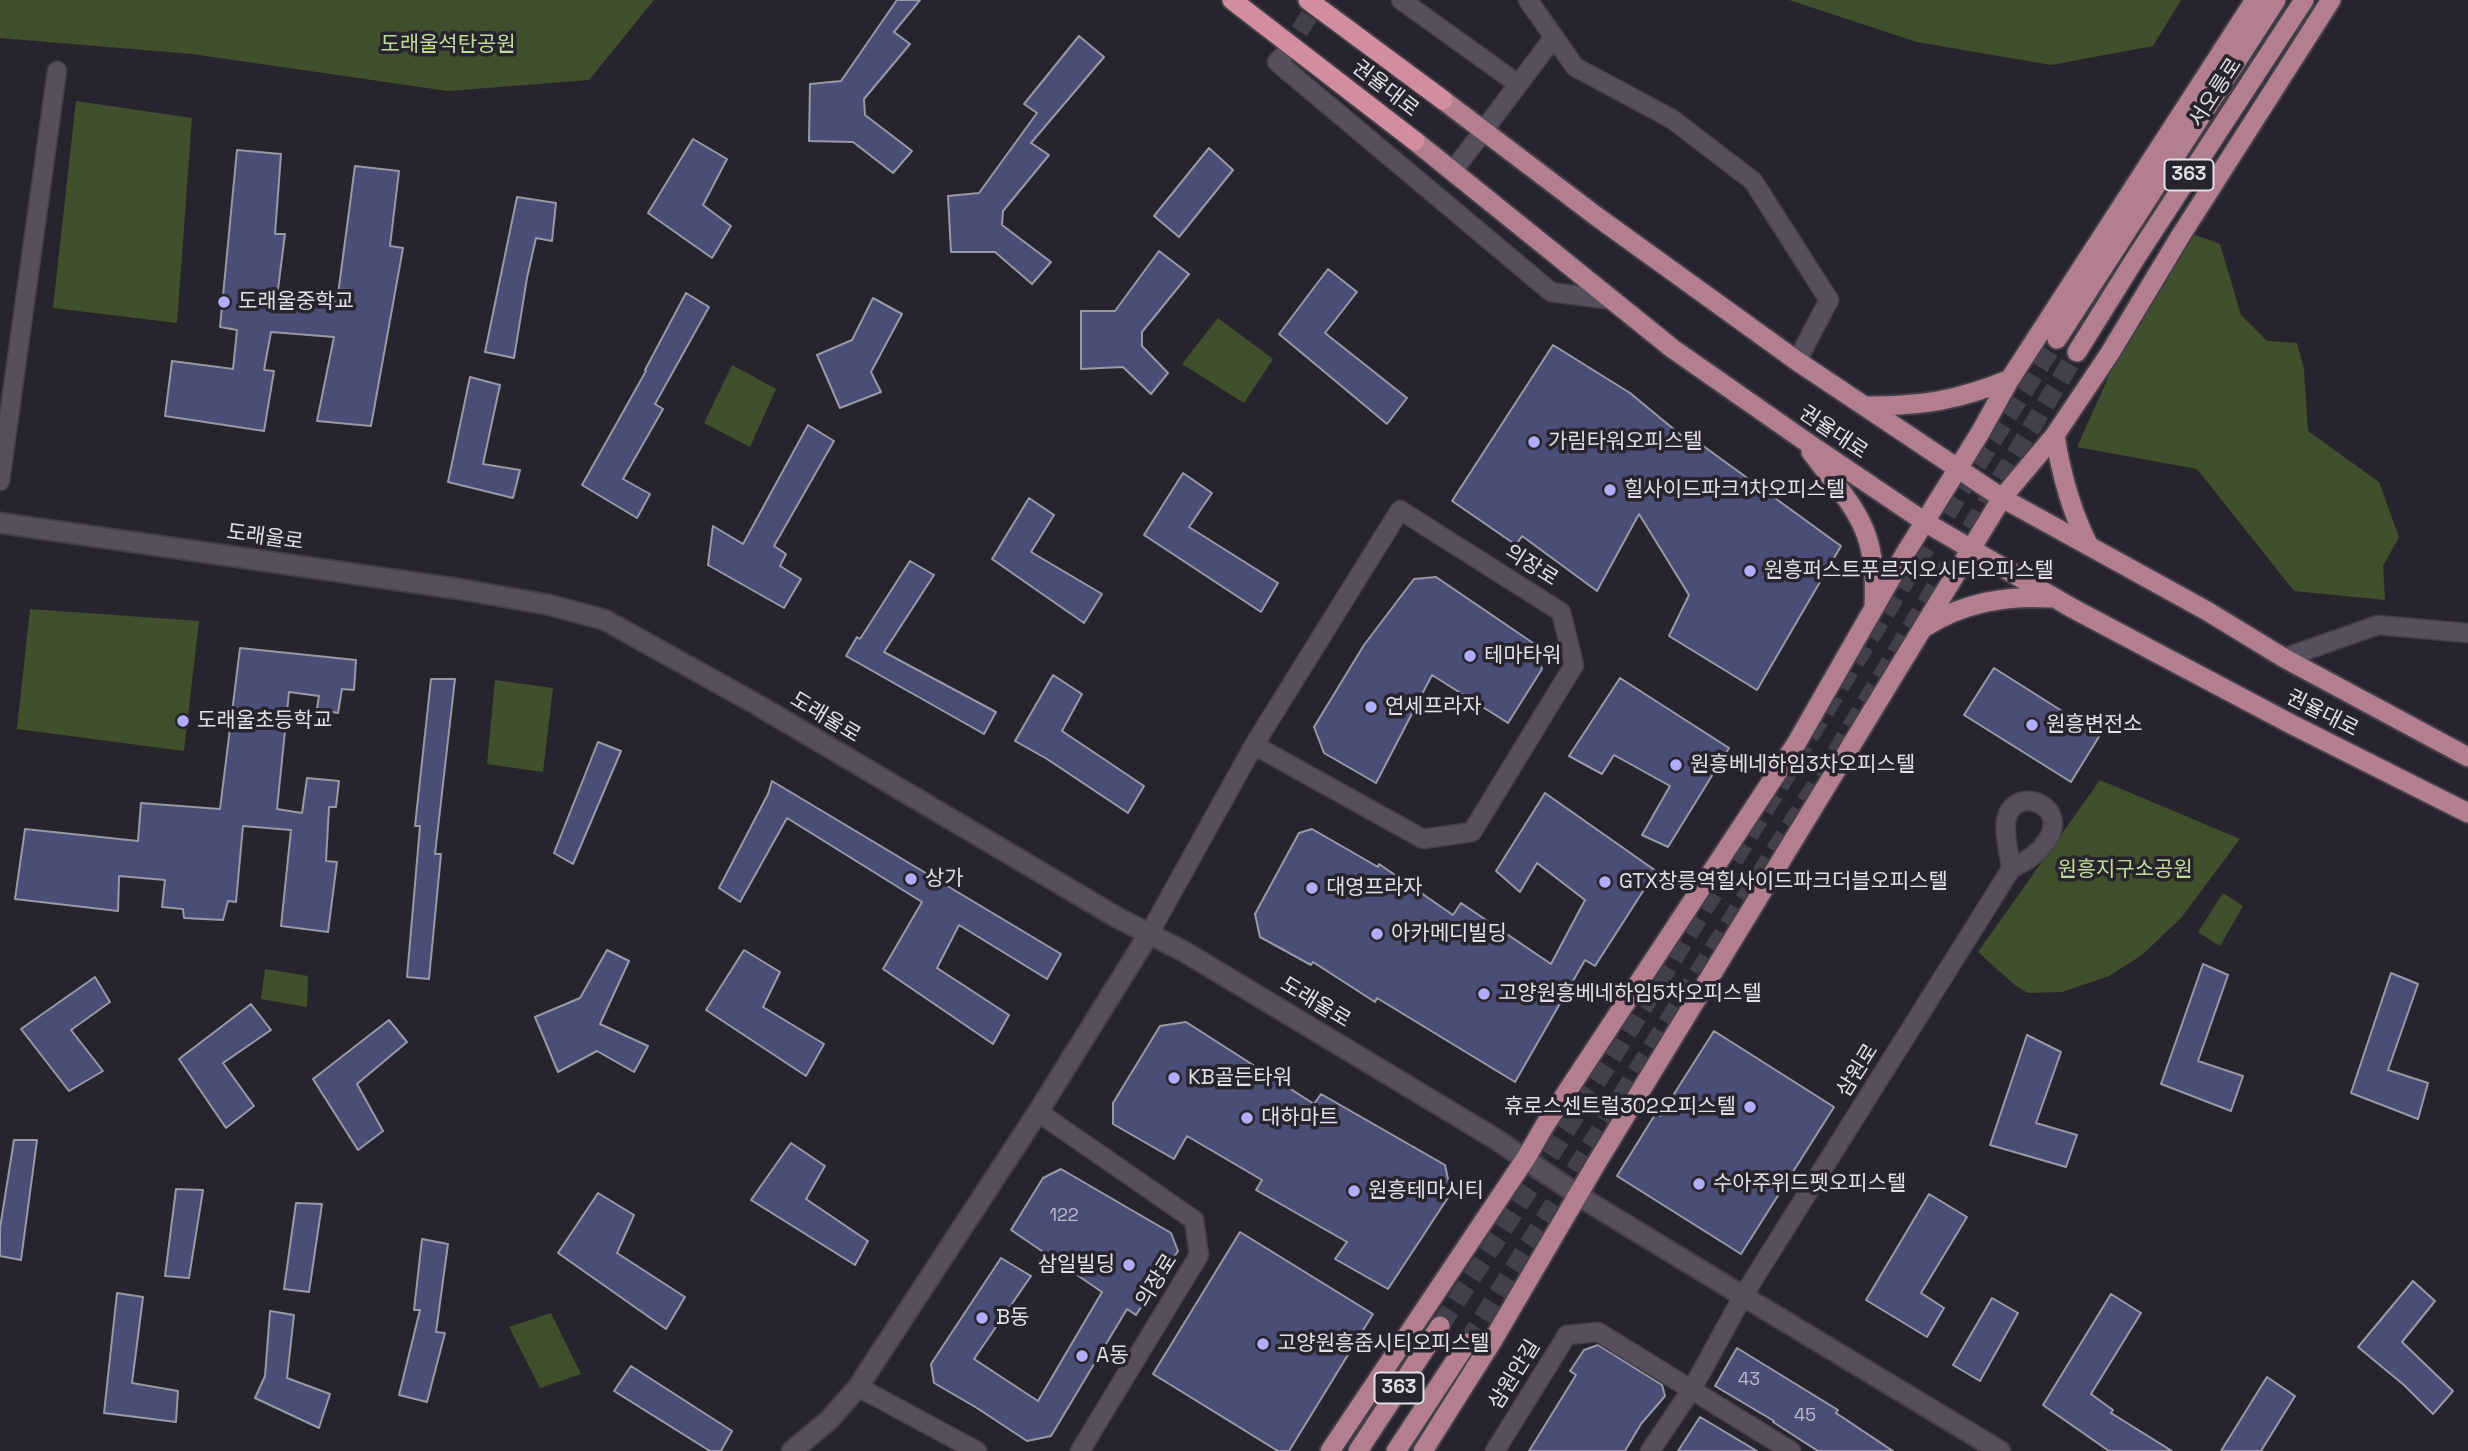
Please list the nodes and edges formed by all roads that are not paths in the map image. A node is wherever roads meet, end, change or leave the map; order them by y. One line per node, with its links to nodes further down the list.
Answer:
1 (1232, 0): 15 (highway, 권율대로)
2 (1308, 0): 13 (highway, 권율대로)
3 (1401, 0): 12 (street)
4 (1528, 0): 9 (street)
5 (2255, 0): 21 (main road)
6 (2276, 0): 18 (main road, 서오릉로 / 363)
7 (2304, 0): 19 (main road, 서오릉로 / 363)
8 (2331, 0): 23 (main road)
9 (1554, 37): 12 (street); 20 (street)
10 (1285, 54): 17 (street)
11 (57, 71): 26 (street)
12 (1518, 85): 14 (street)
13 (1443, 100): 14 (main road, 권율대로)
14 (1483, 131): 16 (street); 20 (main road, 권율대로)
15 (1415, 141): 16 (main road, 권율대로)
16 (1453, 171): 17 (main road, 권율대로)
17 (1613, 300): 24 (main road, 권율대로)
18 (2057, 339)
19 (2077, 352)
20 (1797, 360): 22 (main road, 권율대로)
21 (2010, 379): 22 (main road); 25 (main road)
22 (1864, 407): 25 (main road, 권율대로)
23 (2055, 435): 27 (main road); 30 (main road)
24 (1802, 439): 28 (main road, 권율대로); 33 (main road)
25 (1958, 468): 27 (main road, 권율대로); 28 (main road)
26 (0, 481)
27 (2002, 498): 30 (main road, 권율대로); 31 (main road)
28 (1925, 522): 31 (main road, 권율대로); 33 (main road)
29 (0, 523): 43 (main road, 도래울로)
30 (2089, 546): 36 (main road, 권율대로)
31 (1971, 549): 32 (main road, 권율대로); 34 (main road)
32 (2053, 598): 34 (main road); 39 (main road, 권율대로)
33 (1874, 611): 45 (main road)
34 (1922, 630): 46 (main road)
35 (2468, 633): 36 (street)
36 (2284, 658): 38 (main road, 권율대로)
37 (1254, 745): 37 (street, 의장로); 43 (street, 의장로)
38 (2466, 755)
39 (2436, 799): 40 (main road, 권율대로); 41 (main road)
40 (2468, 814)
41 (2468, 830)
42 (2011, 869): 47 (street, 삼원로)
43 (1149, 934): 44 (main road, 의장로); 45 (main road, 도래울로)
44 (1038, 1112): 50 (main road, 의장로); 54 (street, 의장로)
45 (1526, 1158): 46 (main road, 도래울로); 55 (main road)
46 (1580, 1194): 47 (main road); 58 (main road)
47 (1743, 1296): 51 (street); 62 (main road)
48 (1440, 1326): 56 (main road, 363)
49 (1467, 1343): 57 (main road, 363)
50 (859, 1387): 52 (main road, 의장로); 53 (street)
51 (1692, 1388): 59 (street, 삼원안길); 60 (street); 61 (street, 삼원안길)
52 (792, 1451)
53 (977, 1451)
54 (1080, 1451)
55 (1330, 1451)
56 (1358, 1451)
57 (1396, 1451)
58 (1423, 1451)
59 (1495, 1451)
60 (1650, 1451)
61 (1791, 1451)
62 (2000, 1451)

